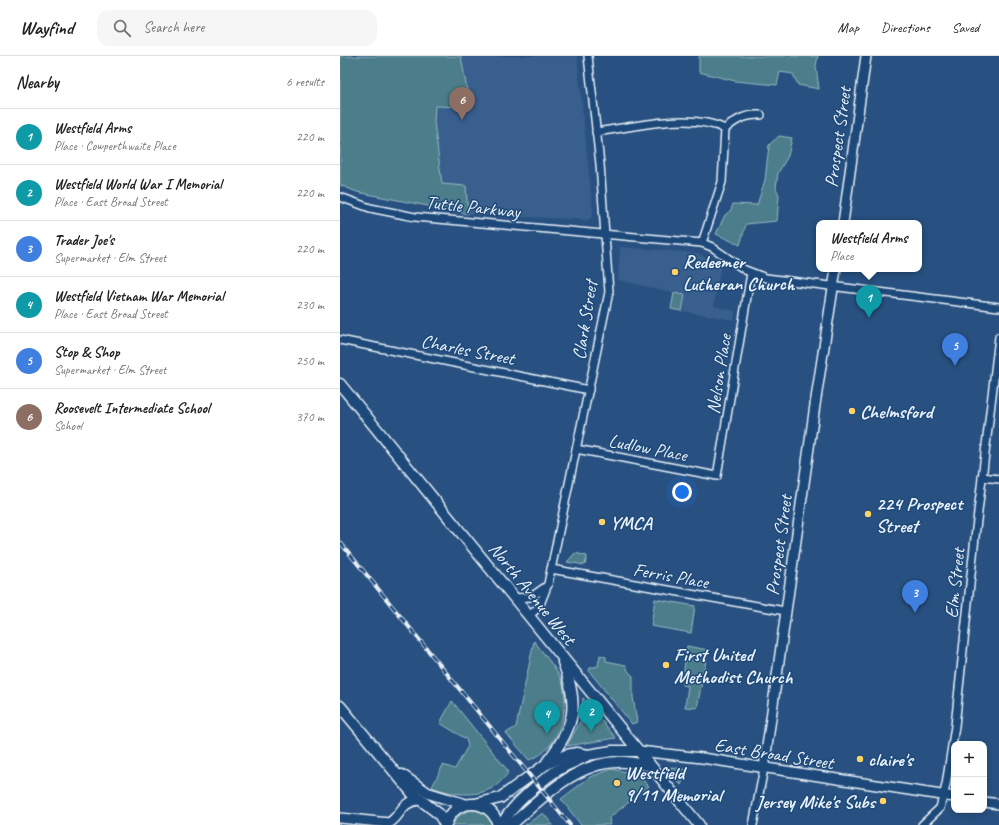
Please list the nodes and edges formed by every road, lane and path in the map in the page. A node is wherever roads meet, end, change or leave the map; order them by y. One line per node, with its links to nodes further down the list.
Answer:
1 (588, 56): 5 (street, Clark Street)
2 (866, 56): 7 (street, Prospect Street)
3 (761, 115): 4 (street)
4 (725, 129): 5 (street); 9 (street)
5 (596, 132): 8 (street, Clark Street)
6 (340, 197): 8 (street, Tuttle Parkway)
7 (843, 220)
8 (605, 235): 9 (street, Tuttle Parkway); 17 (street, Clark Street)
9 (702, 243): 11 (street)
10 (836, 272): 12 (street, Prospect Street)
11 (751, 273): 12 (street); 19 (street, Nelson Place)
12 (834, 285): 13 (street); 25 (street, Prospect Street)
13 (999, 307)
14 (999, 337): 20 (street, Elm Street)
15 (340, 340): 17 (street, Charles Street)
16 (340, 384): 24 (main road, North Avenue West)
17 (589, 390): 18 (street, Clark Street)
18 (576, 449): 19 (street, Ludlow Place); 22 (street, Clark Street)
19 (714, 476)
20 (982, 477): 21 (street); 35 (street, Elm Street)
21 (999, 479)
22 (551, 569): 23 (street, Clark Street); 25 (street, Ferris Place)
23 (548, 584): 24 (street); 26 (street, Clark Street)
24 (515, 598): 26 (main road, North Avenue West)
25 (786, 611): 33 (street, Prospect Street)
26 (529, 616): 27 (main road, North Avenue West)
27 (560, 655): 29 (main road, North Avenue West); 31 (main road)
28 (340, 706): 34 (main road)
29 (638, 752): 30 (main road, East Broad Street); 32 (main road, North Avenue West); 33 (street, East Broad Street)
30 (588, 755): 31 (main road, East Broad Street); 45 (main road, East Broad Street)
31 (545, 765): 40 (main road, East Broad Street)
32 (650, 766): 46 (main road); 47 (main road, North Avenue West)
33 (764, 768): 35 (street, East Broad Street); 48 (street, Prospect Street)
34 (395, 771): 37 (main road); 39 (main road)
35 (944, 796): 36 (street, East Broad Street); 49 (street, Elm Street)
36 (951, 797)
37 (418, 800): 42 (street); 43 (main road)
38 (987, 802): 41 (street)
39 (464, 804): 40 (main road); 43 (main road)
40 (475, 804): 44 (main road)
41 (999, 804)
42 (340, 818)
43 (445, 825)
44 (498, 825)
45 (502, 825)
46 (512, 825)
47 (699, 825)
48 (753, 825)
49 (922, 825)

